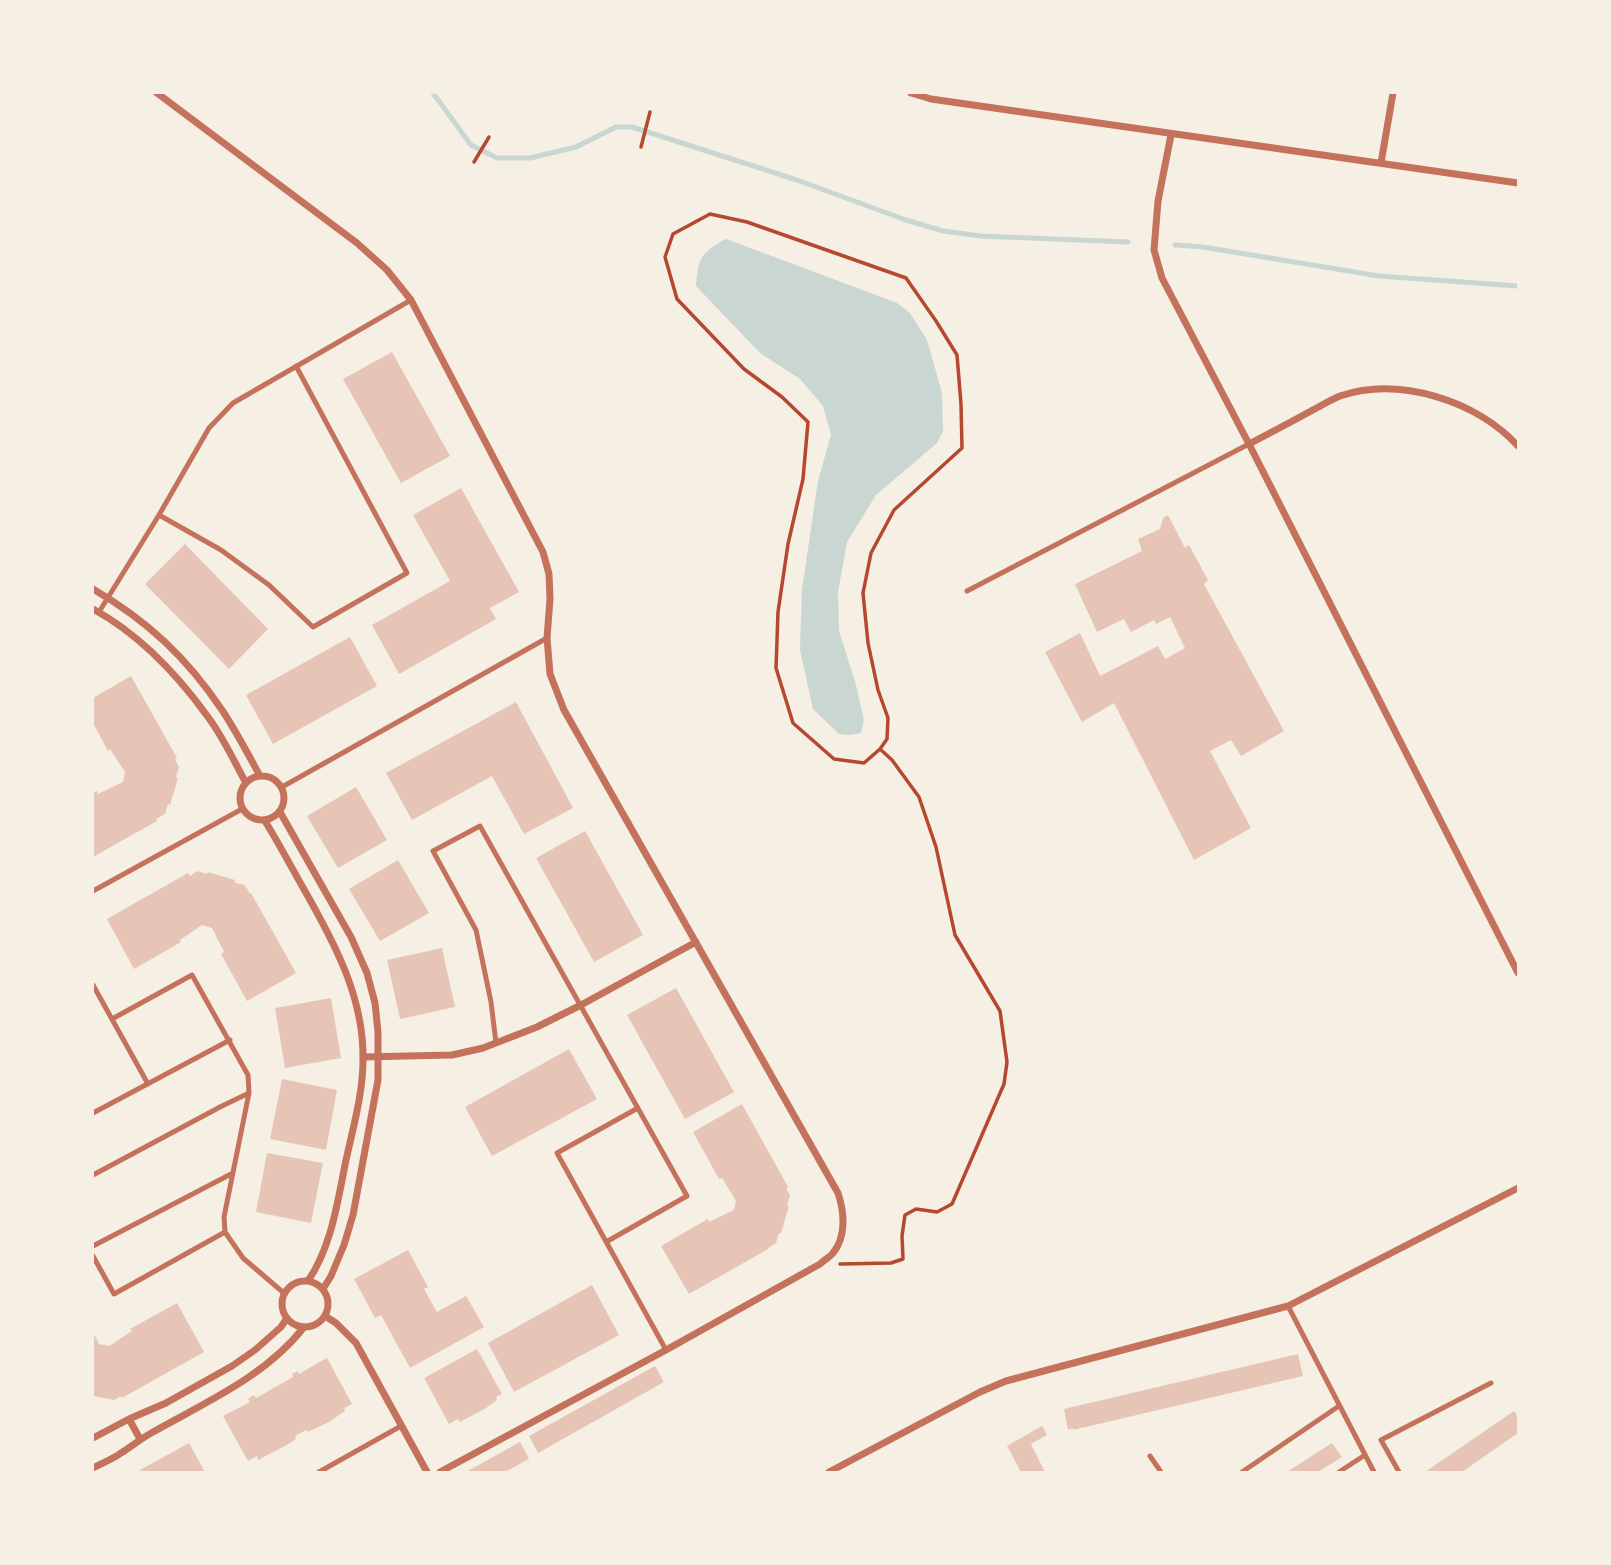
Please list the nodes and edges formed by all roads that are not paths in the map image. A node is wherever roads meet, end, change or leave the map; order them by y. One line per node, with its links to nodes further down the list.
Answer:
1 (157, 93): 7 (street)
2 (911, 93): 4 (street)
3 (1393, 93): 5 (street)
4 (1171, 135): 5 (street); 9 (street)
5 (1381, 163): 6 (street)
6 (1518, 183)
7 (411, 300): 8 (lane); 16 (street)
8 (296, 366): 11 (lane); 11 (lane)
9 (1249, 444): 10 (street); 13 (lane); 25 (street)
10 (1518, 446)
11 (159, 516): 14 (lane)
12 (93, 590): 14 (street)
13 (967, 591)
14 (108, 598): 15 (lane); 17 (street)
15 (96, 611): 18 (street)
16 (547, 638): 19 (lane); 24 (street)
17 (260, 776): 18 (street); 19 (street)
18 (246, 783): 20 (street)
19 (282, 787): 21 (street)
20 (242, 809): 22 (street); 23 (lane)
21 (280, 812): 22 (street); 32 (street)
22 (265, 821): 31 (street)
23 (93, 891)
24 (696, 942): 27 (street); 51 (street)
25 (1518, 973)
26 (93, 985): 28 (lane)
27 (581, 1005): 30 (street); 30 (lane); 35 (lane)
28 (112, 1019): 29 (lane); 33 (lane)
29 (230, 1040): 33 (lane); 34 (lane)
30 (496, 1043): 32 (street)
31 (363, 1058): 32 (street); 44 (street)
32 (379, 1058): 45 (street)
33 (148, 1084): 36 (lane)
34 (249, 1093): 37 (lane); 38 (lane)
35 (638, 1108): 41 (lane); 41 (lane)
36 (93, 1113)
37 (231, 1174): 40 (lane); 42 (lane)
38 (93, 1175)
39 (1518, 1188): 47 (street)
40 (225, 1232): 43 (lane); 46 (lane)
41 (606, 1242): 51 (lane)
42 (93, 1246)
43 (93, 1256)
44 (308, 1281): 45 (street); 46 (street)
45 (323, 1289): 48 (street)
46 (285, 1294): 49 (street)
47 (1288, 1306): 53 (lane); 64 (street)
48 (325, 1316): 50 (street); 55 (street)
49 (287, 1318): 50 (street); 54 (street)
50 (304, 1328): 57 (street)
51 (666, 1350): 63 (street)
52 (1491, 1383): 69 (lane)
53 (1339, 1405): 58 (lane); 66 (lane)
54 (129, 1419): 56 (street); 57 (street)
55 (401, 1426): 61 (lane); 62 (street)
56 (93, 1438)
57 (140, 1439): 60 (street)
58 (1364, 1454): 67 (lane); 68 (lane)
59 (1150, 1456): 65 (lane)
60 (93, 1468)
61 (320, 1472)
62 (426, 1472)
63 (440, 1472)
64 (829, 1472)
65 (1161, 1472)
66 (1242, 1472)
67 (1339, 1472)
68 (1374, 1472)
69 (1399, 1472)

